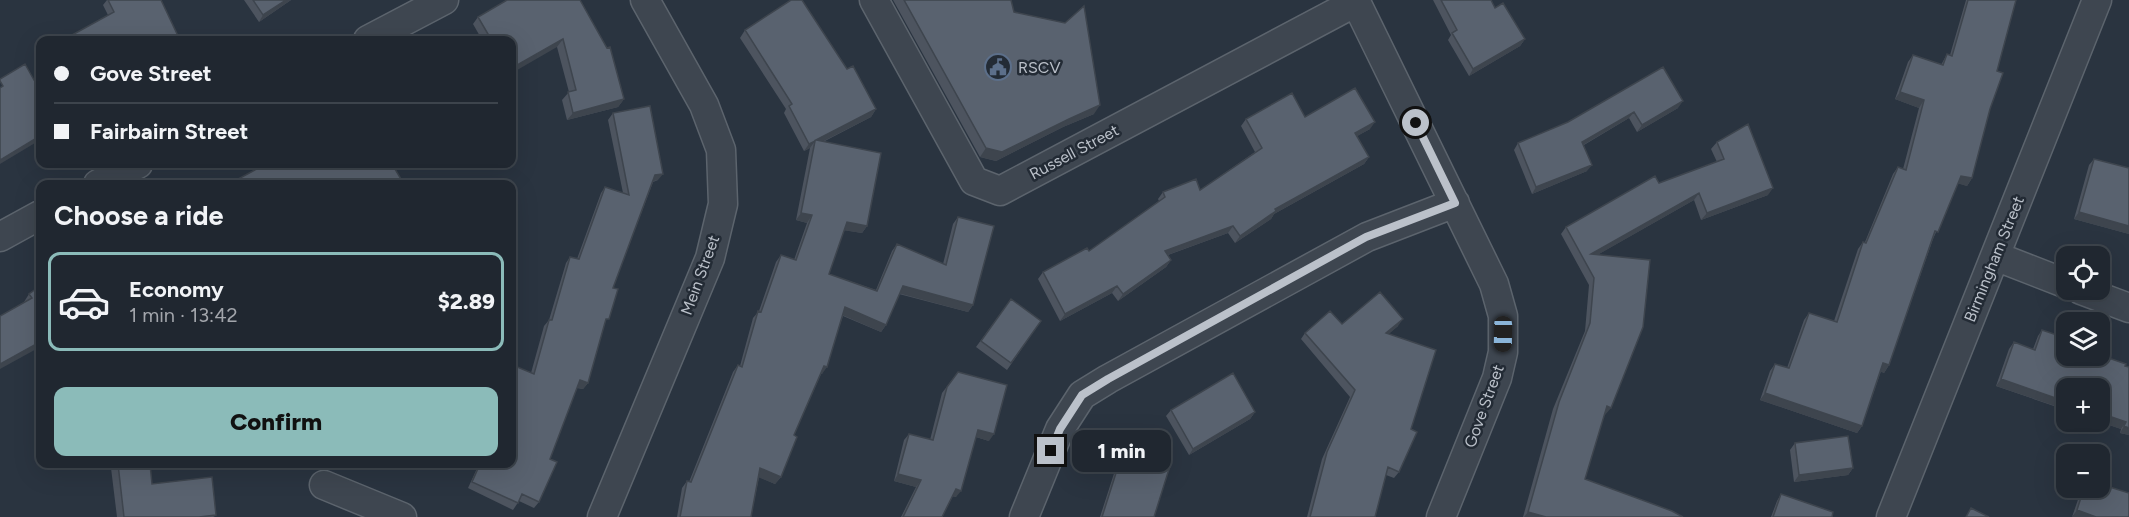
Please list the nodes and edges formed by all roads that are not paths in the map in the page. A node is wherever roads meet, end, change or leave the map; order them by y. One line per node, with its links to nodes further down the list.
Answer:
1 (444, 0): 6 (street)
2 (645, 0): 18 (street, Mein Street)
3 (874, 0): 5 (street, Russell Street)
4 (2097, 0): 12 (street, Birmingham Street)
5 (1355, 1): 9 (street, Gove Street)
6 (376, 36)
7 (130, 168): 8 (street)
8 (106, 180)
9 (1455, 203): 19 (street); 20 (street, Gove Street)
10 (36, 217): 11 (street)
11 (0, 237)
12 (1995, 256): 13 (street); 21 (street, Birmingham Street)
13 (2056, 280)
14 (2108, 300): 15 (street)
15 (2129, 308)
16 (324, 485): 17 (street)
17 (402, 517)
18 (602, 517)
19 (1024, 517)
20 (1441, 517)
21 (1891, 517)

